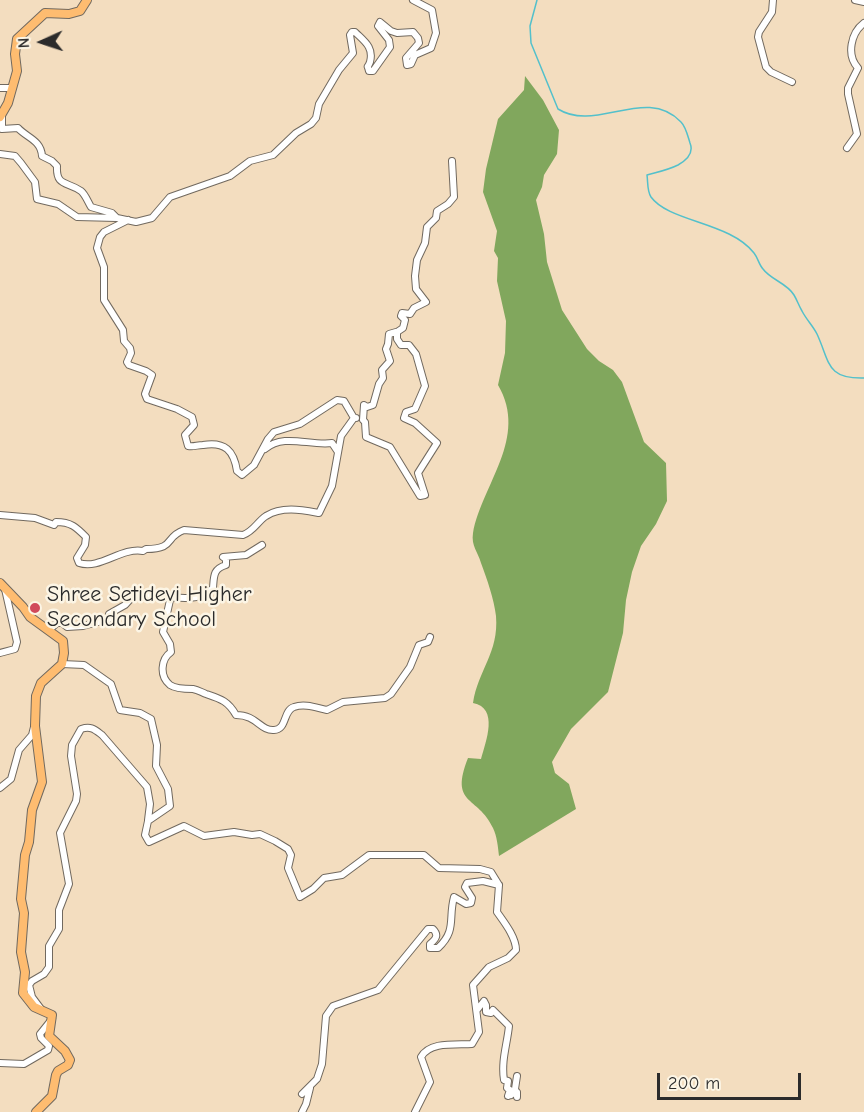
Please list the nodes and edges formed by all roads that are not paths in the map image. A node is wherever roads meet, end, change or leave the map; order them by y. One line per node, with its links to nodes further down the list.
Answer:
1 (87, 0): 9 (main road)
2 (413, 0): 15 (street)
3 (773, 0): 7 (street)
4 (855, 0): 5 (street)
5 (864, 2)
6 (864, 23): 11 (street)
7 (792, 82)
8 (0, 87): 9 (street)
9 (11, 88): 10 (main road)
10 (1, 115): 14 (street)
11 (847, 148)
12 (0, 154): 14 (street)
13 (452, 160): 16 (street)
14 (117, 218): 15 (street)
15 (128, 220): 20 (street)
16 (397, 332): 18 (street); 18 (street)
17 (354, 418): 18 (street); 19 (street); 20 (street)
18 (363, 420)
19 (338, 452): 20 (street); 21 (street)
20 (260, 453)
21 (0, 515)
22 (262, 545): 24 (street)
23 (2, 585): 25 (main road); 27 (street)
24 (166, 597): 25 (street); 26 (street)
25 (49, 630): 28 (main road)
26 (430, 637)
27 (0, 653)
28 (62, 664): 29 (main road); 31 (street)
29 (35, 726): 30 (street); 33 (main road)
30 (0, 788)
31 (148, 821): 32 (street); 33 (street)
32 (499, 885): 34 (street); 38 (street)
33 (41, 1010): 35 (main road)
34 (477, 1011): 37 (street); 42 (street)
35 (52, 1018): 36 (street); 40 (main road)
36 (0, 1063)
37 (517, 1076)
38 (310, 1087): 39 (street); 41 (street)
39 (302, 1094)
40 (36, 1112)
41 (302, 1112)
42 (415, 1112)

